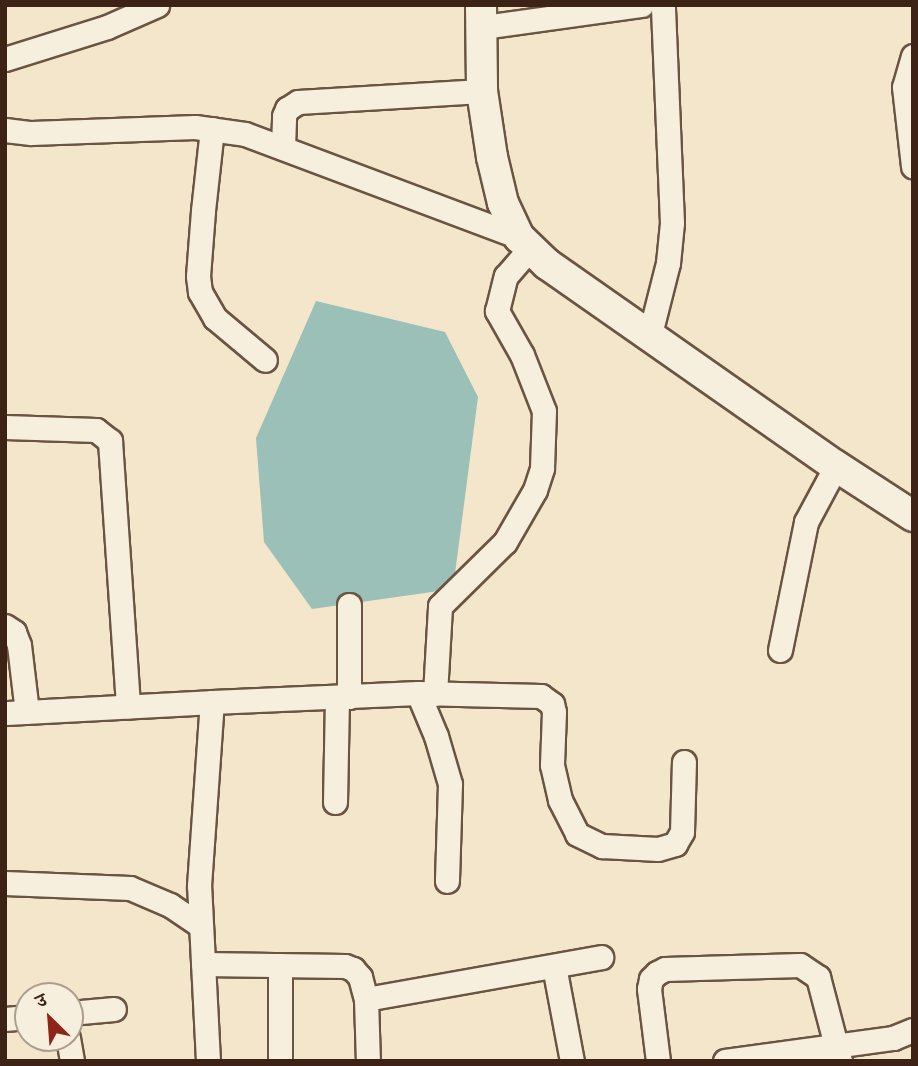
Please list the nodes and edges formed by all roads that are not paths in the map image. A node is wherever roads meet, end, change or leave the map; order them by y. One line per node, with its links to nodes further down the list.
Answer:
1 (157, 5): 6 (street)
2 (641, 5): 4 (street)
3 (663, 5): 13 (street)
4 (482, 16): 7 (street)
5 (913, 56): 11 (street)
6 (5, 60)
7 (482, 91): 10 (street); 12 (street)
8 (5, 130): 9 (street)
9 (212, 130): 10 (street); 14 (street)
10 (283, 148): 12 (street)
11 (913, 166)
12 (524, 243): 13 (street); 21 (street)
13 (650, 334): 16 (street)
14 (265, 360)
15 (5, 427): 24 (street)
16 (836, 466): 17 (street); 20 (street)
17 (913, 516)
18 (349, 605): 22 (street)
19 (5, 626): 25 (street)
20 (780, 650)
21 (426, 694): 22 (street); 26 (street); 28 (street)
22 (343, 697): 23 (street); 27 (street)
23 (212, 702): 24 (street); 30 (street)
24 (128, 706): 25 (street)
25 (16, 713)
26 (684, 762)
27 (335, 802)
28 (447, 881)
29 (5, 883): 30 (street)
30 (201, 926): 32 (street)
31 (601, 957): 34 (street)
32 (203, 964): 33 (street); 40 (street)
33 (280, 965): 35 (street); 41 (street)
34 (555, 966): 35 (street); 43 (street)
35 (366, 999): 42 (street)
36 (114, 1009): 37 (street)
37 (84, 1012)
38 (913, 1030): 39 (street)
39 (839, 1054): 44 (street); 45 (street)
40 (208, 1061)
41 (280, 1061)
42 (368, 1061)
43 (572, 1061)
44 (658, 1061)
45 (725, 1061)

